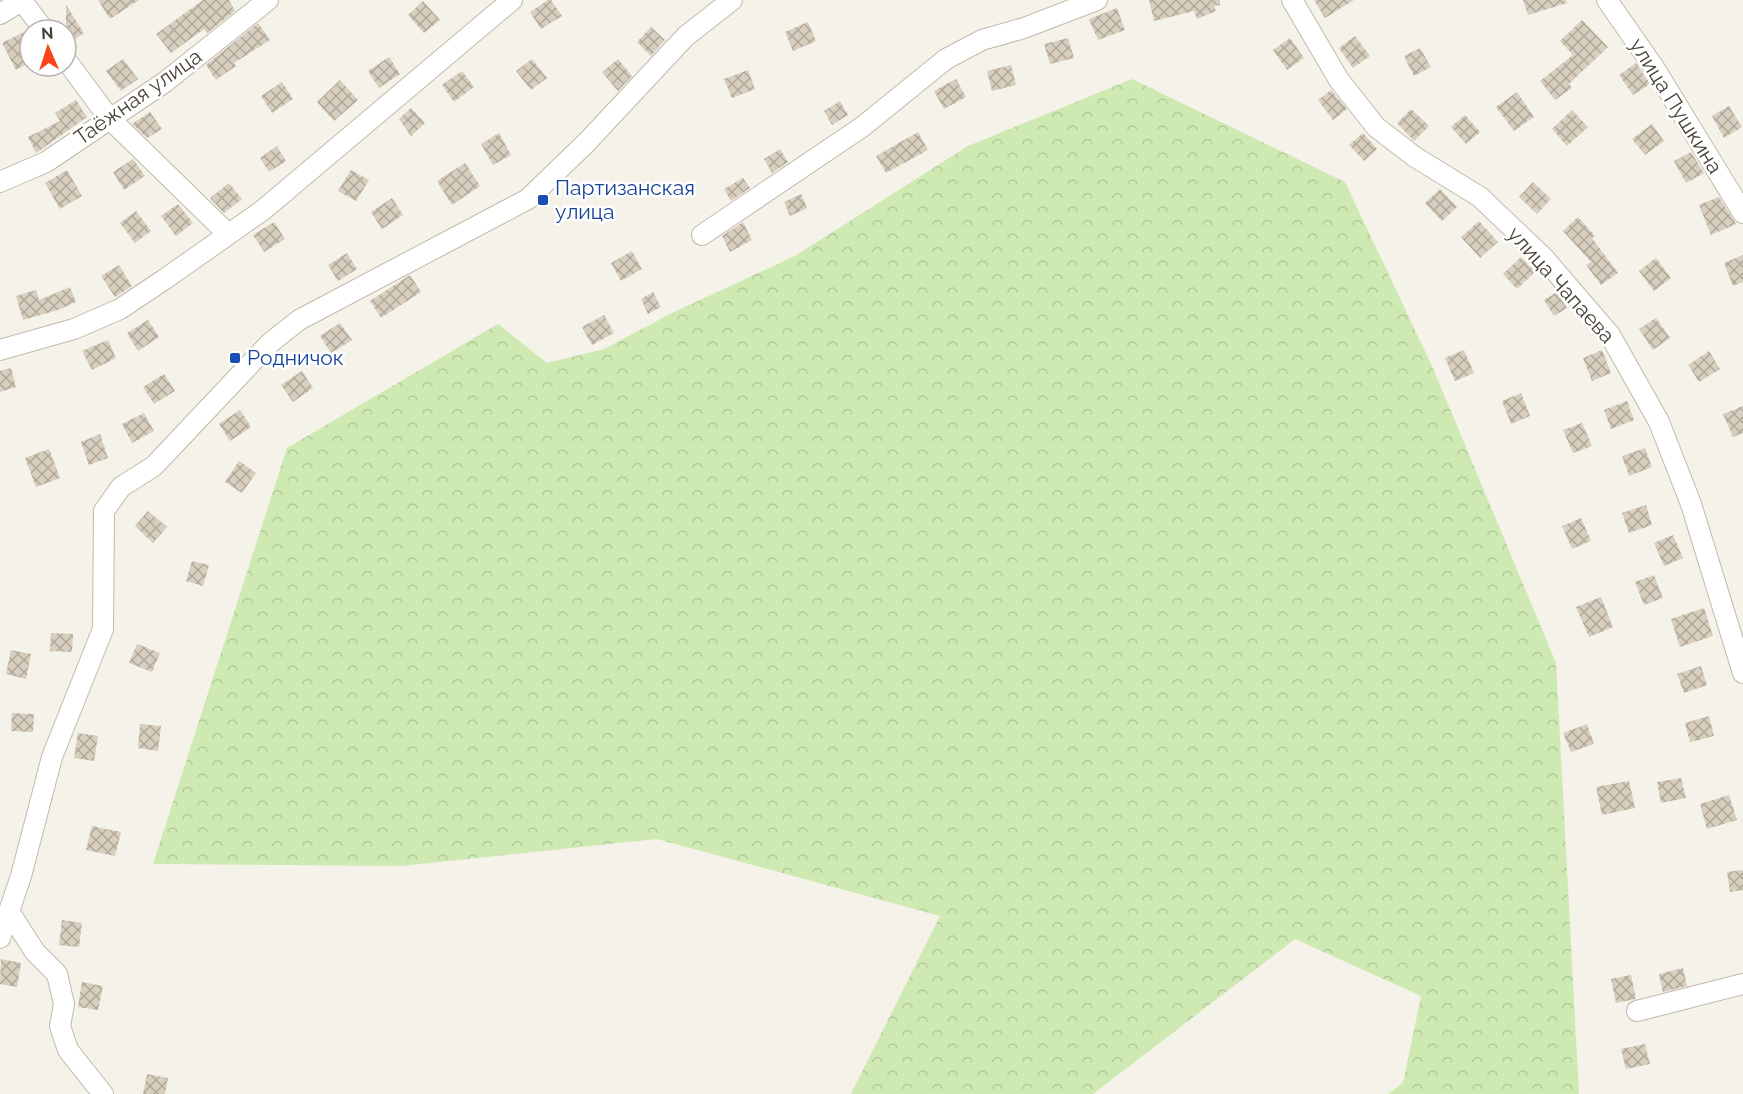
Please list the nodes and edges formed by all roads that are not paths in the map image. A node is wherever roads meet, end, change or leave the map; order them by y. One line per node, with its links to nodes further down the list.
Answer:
1 (23, 0): 8 (street); 9 (street)
2 (268, 0): 11 (street, Таёжная улица)
3 (512, 0): 14 (street)
4 (732, 0): 18 (street)
5 (1097, 0): 15 (street)
6 (1292, 0): 17 (street, улица Чапаева)
7 (1607, 0): 13 (street, улица Пушкина)
8 (0, 14)
9 (36, 18)
10 (78, 76): 11 (street)
11 (109, 118): 12 (street, Таёжная улица); 14 (street)
12 (0, 182)
13 (1743, 213)
14 (228, 234): 16 (street)
15 (702, 235)
16 (0, 350)
17 (1743, 673)
18 (10, 913): 19 (street); 22 (street)
19 (0, 938)
20 (1743, 984): 21 (street)
21 (1637, 1011)
22 (102, 1094)

